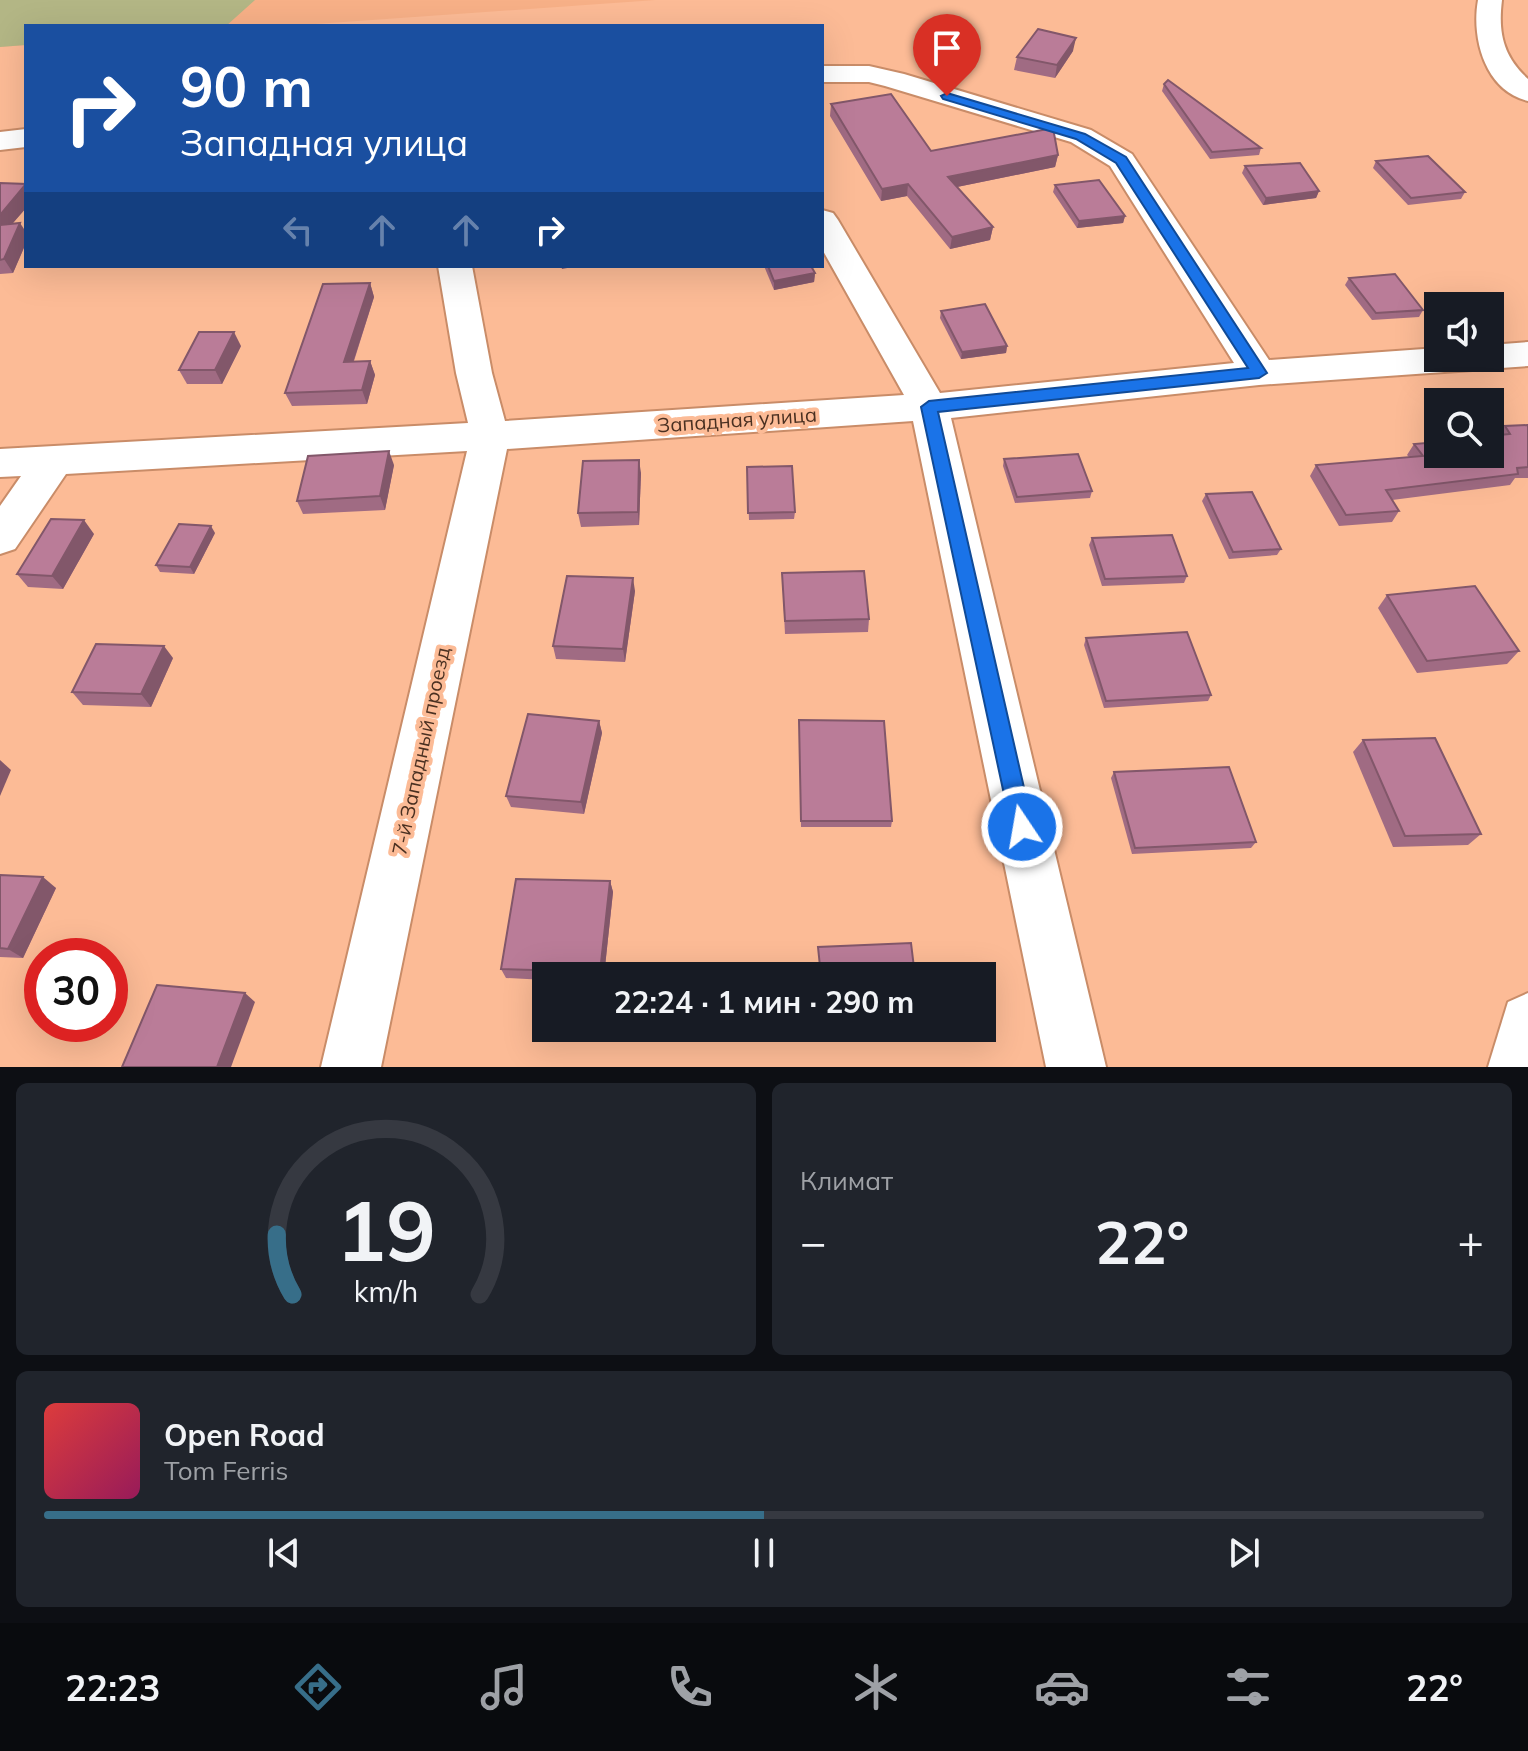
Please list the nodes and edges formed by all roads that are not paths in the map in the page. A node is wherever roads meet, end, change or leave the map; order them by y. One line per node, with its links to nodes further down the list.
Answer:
1 (1490, 0): 3 (street)
2 (824, 74): 11 (street)
3 (1528, 93)
4 (24, 138): 5 (street)
5 (0, 141)
6 (824, 223): 12 (street)
7 (455, 268): 13 (street)
8 (1528, 354): 9 (street)
9 (1504, 356)
10 (1424, 361): 11 (street, Западная улица)
11 (1259, 373): 12 (street, Западная улица)
12 (929, 407): 13 (street, Западная улица); 19 (street)
13 (490, 436): 14 (street, Западная улица); 18 (street, 7-й Западный проезд)
14 (54, 460): 15 (street, Западная улица); 16 (street)
15 (0, 463)
16 (0, 538)
17 (1528, 1022): 20 (street)
18 (351, 1067)
19 (1076, 1067)
20 (1518, 1067)

